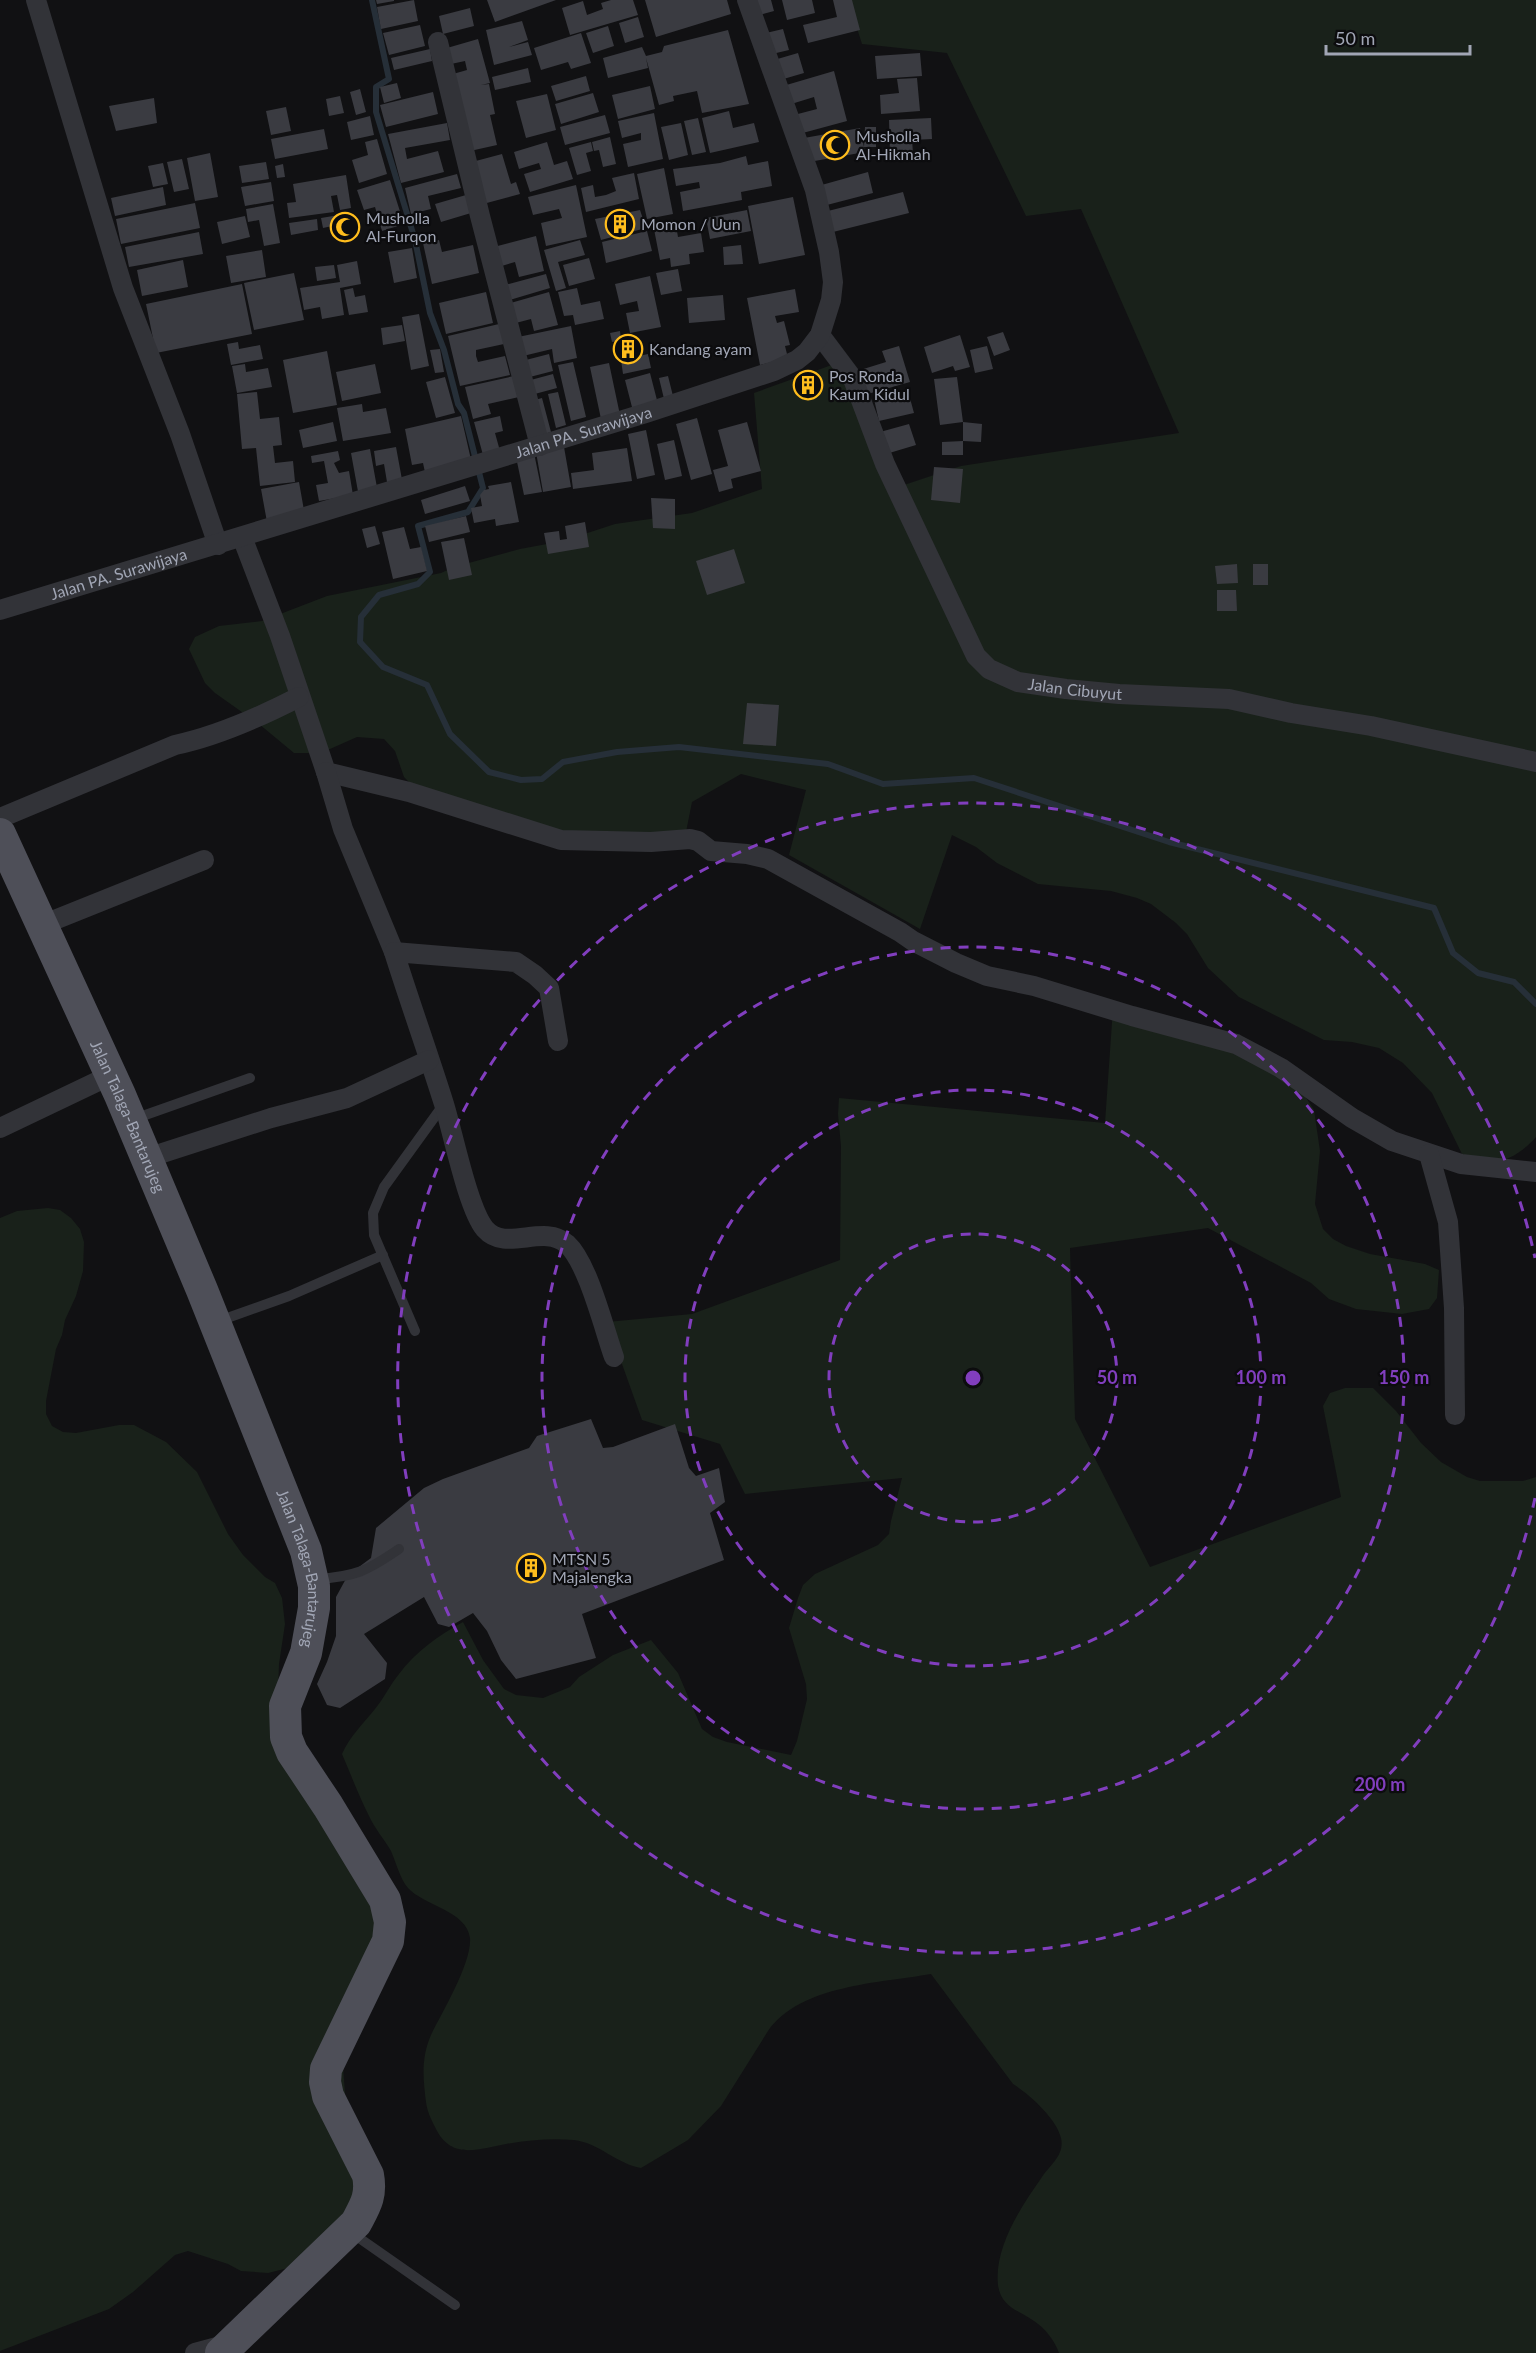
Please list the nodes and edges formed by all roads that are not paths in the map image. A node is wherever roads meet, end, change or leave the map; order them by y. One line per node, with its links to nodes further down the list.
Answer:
1 (36, 0): 7 (street)
2 (747, 0): 4 (street, Jalan PA. Surawijaya)
3 (438, 42): 5 (street)
4 (820, 335): 5 (street, Jalan PA. Surawijaya); 10 (street, Jalan Cibuyut)
5 (540, 447): 6 (street, Jalan PA. Surawijaya)
6 (242, 537): 7 (street, Jalan PA. Surawijaya); 9 (street)
7 (218, 545): 8 (street, Jalan PA. Surawijaya)
8 (0, 610)
9 (299, 697): 11 (street); 12 (street)
10 (1536, 762)
11 (326, 772): 16 (street); 24 (street)
12 (0, 818)
13 (0, 834): 15 (main road, Jalan Talaga-Bantarujeg)
14 (204, 860): 15 (street)
15 (42, 925): 19 (main road, Jalan Talaga-Bantarujeg)
16 (394, 952): 17 (street); 18 (street)
17 (558, 1041)
18 (429, 1060): 21 (street); 25 (street)
19 (111, 1075): 22 (main road, Jalan Talaga-Bantarujeg); 23 (street)
20 (250, 1078): 22 (lane)
21 (444, 1104): 27 (lane); 30 (street)
22 (130, 1120): 25 (main road, Jalan Talaga-Bantarujeg)
23 (0, 1128)
24 (1429, 1154): 26 (street); 31 (street)
25 (147, 1158): 28 (main road, Jalan Talaga-Bantarujeg)
26 (1536, 1172)
27 (383, 1255): 28 (lane); 29 (lane)
28 (215, 1323): 33 (main road, Jalan Talaga-Bantarujeg)
29 (416, 1331)
30 (614, 1357)
31 (1455, 1415)
32 (399, 1549): 33 (lane)
33 (313, 1579): 34 (main road, Jalan Talaga-Bantarujeg)
34 (349, 2230): 35 (lane); 36 (main road, Jalan Talaga-Bantarujeg)
35 (455, 2305)
36 (226, 2348): 37 (street)
37 (195, 2353)

